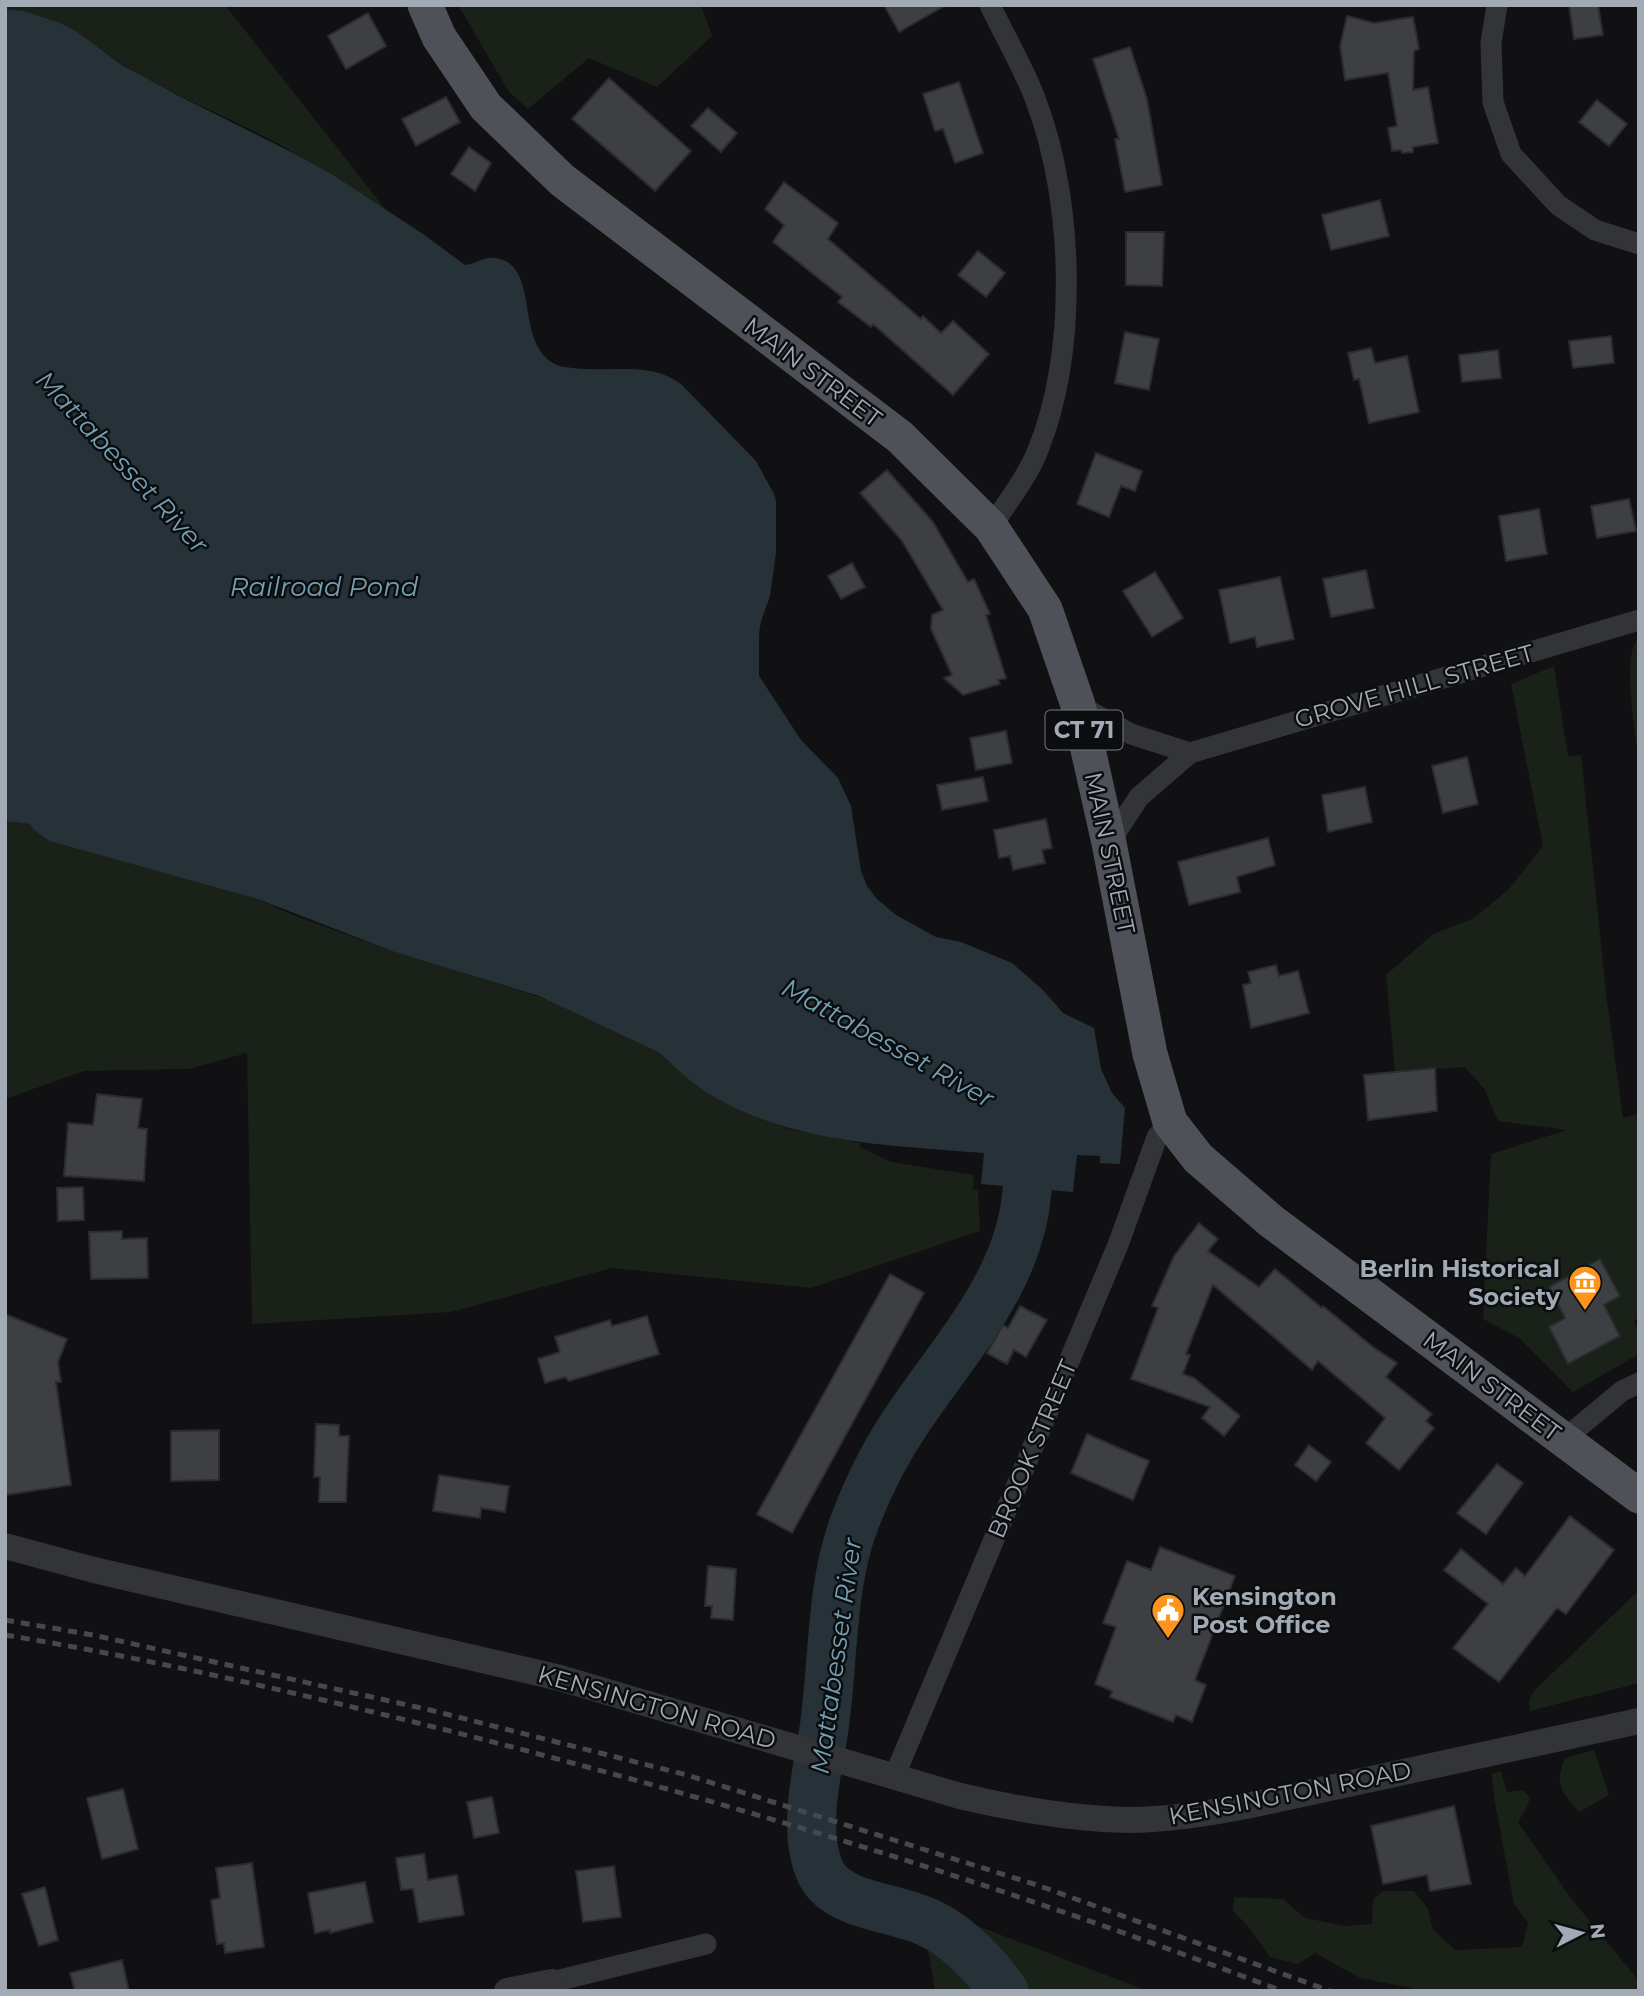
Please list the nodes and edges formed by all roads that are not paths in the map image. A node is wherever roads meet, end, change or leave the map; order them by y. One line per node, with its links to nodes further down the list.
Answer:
1 (425, 5): 5 (main road, MAIN STREET / CT 71)
2 (990, 5): 5 (street)
3 (1497, 5): 4 (street)
4 (1639, 244)
5 (991, 527): 7 (main road, MAIN STREET / CT 71)
6 (1639, 620): 8 (street, GROVE HILL STREET)
7 (1078, 705): 8 (street); 9 (main road, MAIN STREET / CT 71)
8 (1190, 753): 9 (street, GROVE HILL STREET)
9 (1109, 843): 10 (main road, MAIN STREET / CT 71)
10 (1170, 1122): 12 (main road, MAIN STREET / CT 71); 16 (street, BROOK STREET)
11 (1639, 1383): 12 (street)
12 (1563, 1440): 13 (main road, MAIN STREET / CT 71)
13 (1639, 1496)
14 (5, 1546): 16 (street, KENSINGTON ROAD)
15 (1639, 1721): 16 (street, KENSINGTON ROAD)
16 (894, 1777)
17 (706, 1944): 18 (street)
18 (553, 1986): 19 (street)
19 (507, 1991)

